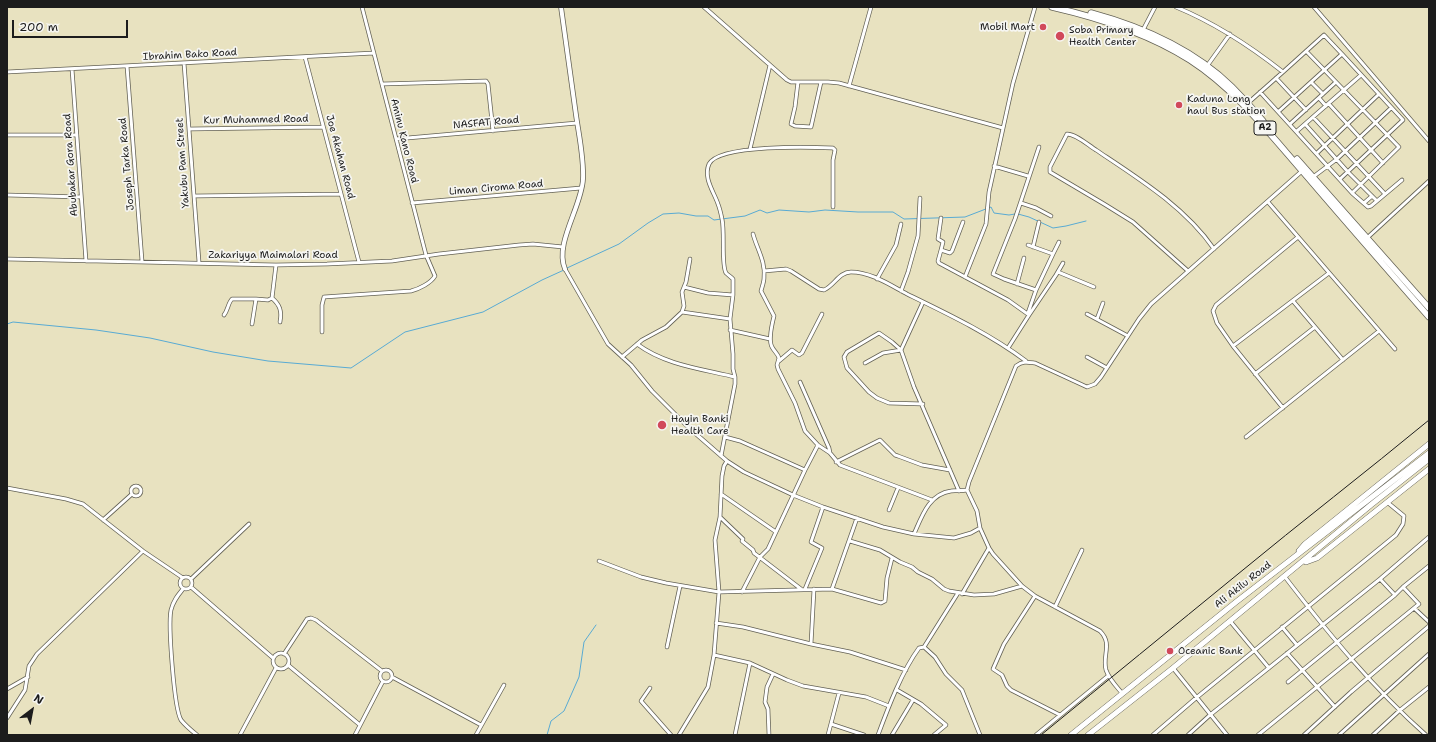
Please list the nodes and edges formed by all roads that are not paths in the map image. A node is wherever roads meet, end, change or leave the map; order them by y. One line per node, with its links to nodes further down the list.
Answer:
1 (362, 7): 14 (street, Aminu Kano Road)
2 (561, 7): 47 (street)
3 (704, 7): 18 (street)
4 (871, 7): 32 (street)
5 (1035, 7): 52 (street)
6 (1052, 7): 74 (highway, A2)
7 (1068, 7): 11 (highway, A2)
8 (1155, 7): 11 (street)
9 (1176, 7): 12 (street)
10 (1314, 7): 62 (street)
11 (1143, 30): 20 (highway, A2)
12 (1230, 34): 20 (street); 24 (street)
13 (1306, 51): 15 (street); 22 (street); 24 (street)
14 (374, 53): 16 (street, Ibrahim Bako Road); 31 (street, Aminu Kano Road)
15 (1342, 54): 22 (street); 25 (street)
16 (305, 57): 17 (street, Ibrahim Bako Road); 51 (street, Joe Akahan Road)
17 (184, 63): 19 (street, Ibrahim Bako Road); 53 (street, Yakubu Pam Street)
18 (770, 65): 27 (street); 65 (street)
19 (127, 66): 21 (street, Ibrahim Bako Road); 118 (street, Joseph Tarka Road)
20 (1207, 66): 39 (highway, A2)
21 (72, 69): 23 (street, Ibrahim Bako Road); 57 (street, Abubakar Gora Road)
22 (1324, 70): 29 (street); 30 (street)
23 (7, 72)
24 (1283, 72): 26 (street)
25 (1362, 76): 33 (street); 36 (street)
26 (1276, 78): 34 (street); 37 (street)
27 (798, 82): 28 (street); 28 (street)
28 (821, 82): 32 (street)
29 (1311, 82): 35 (street); 37 (street)
30 (1336, 82): 33 (street); 35 (street)
31 (382, 84): 54 (street); 61 (street, Aminu Kano Road)
32 (849, 86): 52 (street)
33 (1344, 90): 40 (street); 42 (street)
34 (1260, 92): 39 (street); 44 (street)
35 (1323, 94): 38 (street)
36 (1378, 95): 41 (street); 42 (street)
37 (1294, 97): 43 (street); 44 (street)
38 (1319, 98): 40 (street); 43 (street)
39 (1248, 103): 77 (highway, A2)
40 (1327, 105): 45 (street); 50 (street)
41 (1391, 108): 46 (street); 58 (street)
42 (1363, 109): 46 (street); 50 (street)
43 (1306, 110): 48 (street)
44 (1279, 111): 48 (street)
45 (1313, 117): 49 (street); 60 (street)
46 (1376, 122): 58 (street); 59 (street)
47 (577, 123): 54 (street, NASFAT Road); 83 (street)
48 (1290, 124): 55 (street)
49 (1305, 124): 55 (street); 63 (street)
50 (1347, 124): 59 (street); 60 (street)
51 (323, 127): 53 (street, Kur Muhammed Road); 85 (street, Joe Akahan Road)
52 (1003, 128): 73 (street)
53 (189, 129): 88 (street, Yakubu Pam Street)
54 (493, 131): 61 (street, NASFAT Road)
55 (1297, 131): 68 (street)
56 (7, 135): 57 (street)
57 (77, 135): 90 (street, Abubakar Gora Road)
58 (1388, 135): 66 (street); 70 (street)
59 (1359, 137): 66 (street); 67 (street)
60 (1332, 138): 63 (street); 67 (street)
61 (396, 139): 94 (street, Aminu Kano Road)
62 (1429, 141)
63 (1325, 145): 68 (street); 69 (street)
64 (1039, 147): 76 (street)
65 (750, 149): 97 (street); 135 (street)
66 (1371, 150): 70 (street); 71 (street)
67 (1344, 152): 69 (street); 71 (street)
68 (1317, 153): 72 (street)
69 (1337, 159): 72 (street); 75 (street)
70 (1383, 163): 78 (street)
71 (1356, 164): 75 (street); 78 (street)
72 (1328, 165): 77 (street); 79 (street)
73 (994, 166): 76 (street); 128 (street)
74 (1302, 171): 93 (street); 147 (highway, A2)
75 (1348, 172): 79 (street); 82 (street)
76 (1028, 176): 95 (street)
77 (1313, 177): 105 (highway, A2)
78 (1368, 177): 82 (street); 86 (street)
79 (1340, 179): 84 (street)
80 (1402, 180): 86 (street)
81 (1429, 181): 105 (street)
82 (1361, 184): 84 (street); 89 (street)
83 (581, 188): 94 (street, Liman Ciroma Road); 109 (street)
84 (1352, 193): 96 (street)
85 (341, 194): 88 (street); 120 (street, Joe Akahan Road)
86 (1385, 194): 92 (street)
87 (7, 195): 90 (street)
88 (194, 196): 119 (street, Yakubu Pam Street)
89 (1372, 196): 92 (street); 96 (street)
90 (81, 197): 117 (street, Abubakar Gora Road)
91 (920, 198): 134 (street)
92 (1377, 201): 96 (street)
93 (1268, 202): 104 (street); 110 (street)
94 (412, 203): 113 (street, Aminu Kano Road)
95 (1021, 203): 98 (street); 130 (street)
96 (1364, 203)
97 (833, 207)
98 (1051, 216)
99 (940, 218): 111 (street)
100 (963, 222): 111 (street)
101 (1039, 222): 108 (street)
102 (901, 224): 129 (street)
103 (753, 234): 124 (street)
104 (1298, 237): 127 (street); 159 (street)
105 (1367, 238): 141 (highway, A2)
106 (1059, 242): 112 (street)
107 (1028, 245): 108 (street)
108 (1033, 246): 112 (street)
109 (562, 247): 113 (street, Zakariyya Maimalari Road); 123 (street)
110 (1214, 249): 125 (street); 125 (street)
111 (941, 250): 128 (street)
112 (1053, 254): 133 (street)
113 (426, 255): 120 (street, Zakariyya Maimalari Road); 155 (street, Aminu Kano Road)
114 (1024, 258): 130 (street)
115 (7, 259): 117 (street, Zakariyya Maimalari Road)
116 (690, 259): 131 (street)
117 (86, 260): 118 (street, Zakariyya Maimalari Road)
118 (142, 262): 119 (street, Zakariyya Maimalari Road)
119 (199, 262): 122 (street, Zakariyya Maimalari Road)
120 (359, 262): 122 (street, Zakariyya Maimalari Road)
121 (1063, 263): 126 (street)
122 (276, 265): 136 (street)
123 (564, 268): 163 (street)
124 (764, 271): 129 (street); 157 (street)
125 (1188, 271): 156 (street)
126 (1058, 272): 132 (street); 145 (street)
127 (1329, 274): 138 (street); 154 (street)
128 (965, 277): 145 (street)
129 (877, 278): 134 (street)
130 (1017, 284): 133 (street)
131 (684, 287): 135 (street); 142 (street)
132 (1094, 287)
133 (1036, 290): 145 (street)
134 (901, 291): 139 (street)
135 (733, 295): 148 (street)
136 (272, 298): 137 (street); 150 (street)
137 (256, 299): 143 (street); 151 (street)
138 (1293, 301): 152 (street); 159 (street)
139 (923, 302): 160 (street); 162 (street)
140 (1103, 303): 149 (street)
141 (1429, 308)
142 (682, 312): 148 (street); 158 (street)
143 (224, 314)
144 (822, 314): 166 (street)
145 (1028, 314): 160 (street)
146 (1087, 314): 149 (street)
147 (1429, 317)
148 (730, 319): 153 (street)
149 (1097, 319): 156 (street)
150 (280, 322)
151 (252, 324)
152 (1315, 327): 165 (street); 170 (street)
153 (730, 330): 157 (street); 171 (street)
154 (1379, 331): 161 (street); 165 (street)
155 (322, 332)
156 (1128, 336): 169 (street)
157 (770, 339): 166 (street)
158 (637, 344): 163 (street); 171 (street)
159 (1233, 346): 170 (street)
160 (1008, 348): 167 (street)
161 (1394, 349)
162 (900, 350): 168 (street); 173 (street); 173 (street)
163 (622, 357): 181 (street)
164 (1087, 357): 169 (street)
165 (1343, 360): 174 (street)
166 (779, 361): 178 (street)
167 (1026, 361): 169 (street); 190 (street)
168 (864, 364)
169 (1107, 368)
170 (1255, 374): 174 (street)
171 (735, 377): 175 (street)
172 (800, 382): 179 (street)
173 (922, 404): 187 (street)
174 (1283, 408): 176 (street)
175 (725, 437): 181 (street); 186 (street)
176 (1246, 437)
177 (1429, 444): 212 (main road)
178 (818, 445): 179 (street); 186 (street)
179 (830, 453): 184 (street)
180 (1429, 453): 212 (main road, Ali Akilu Road)
181 (721, 456): 183 (street)
182 (1429, 459): 215 (main road, Ali Akilu Road)
183 (728, 461): 193 (street); 194 (street)
184 (836, 462): 187 (street); 189 (street)
185 (1429, 469): 196 (main road)
186 (805, 470): 194 (street)
187 (950, 470): 191 (street)
188 (7, 488): 201 (street)
189 (898, 488): 195 (street); 198 (street)
190 (967, 490): 191 (street); 203 (street)
191 (959, 491): 195 (street)
192 (132, 494): 201 (street)
193 (721, 494): 199 (street); 204 (street)
194 (793, 495): 197 (street); 204 (street)
195 (932, 500): 205 (street)
196 (1387, 502): 215 (main road); 235 (street)
197 (823, 506): 200 (street); 226 (street)
198 (889, 510)
199 (720, 517): 211 (street); 229 (street)
200 (857, 518): 205 (street); 207 (street)
201 (103, 520): 210 (street)
202 (249, 524): 219 (street)
203 (980, 528): 205 (street); 208 (street)
204 (776, 532): 211 (street)
205 (914, 534)
206 (1429, 536): 220 (street)
207 (850, 541): 213 (street); 228 (street)
208 (989, 548): 222 (street); 231 (street)
209 (1082, 550): 234 (street)
210 (142, 551): 218 (street); 264 (street)
211 (760, 557): 226 (street); 230 (street)
212 (1295, 557): 277 (main road, Ali Akilu Road)
213 (892, 558): 228 (street); 231 (street)
214 (599, 561): 221 (street)
215 (1301, 564): 217 (main road, Ali Akilu Road)
216 (1429, 566): 224 (street)
217 (1285, 577): 235 (street); 237 (main road, Ali Akilu Road)
218 (183, 578): 219 (street); 225 (street)
219 (191, 579): 223 (street)
220 (1380, 579): 232 (street); 240 (street)
221 (680, 586): 229 (street); 246 (street)
222 (1022, 586): 231 (street); 233 (street)
223 (191, 587): 225 (street); 253 (street)
224 (1404, 587): 232 (street); 236 (street)
225 (183, 589): 291 (street)
226 (803, 589): 227 (street); 230 (street)
227 (814, 589): 228 (street); 244 (street)
228 (832, 589)
229 (719, 592): 230 (street); 239 (street)
230 (742, 592)
231 (960, 594): 247 (street)
232 (1395, 595): 243 (street)
233 (1035, 596): 234 (street); 284 (street)
234 (1055, 607): 265 (street)
235 (1308, 607): 240 (street); 242 (street)
236 (1414, 608): 238 (street); 254 (street)
237 (1230, 621): 248 (street); 258 (main road, Ali Akilu Road)
238 (1429, 622)
239 (716, 623): 244 (street); 252 (street)
240 (1322, 625): 243 (street); 245 (street)
241 (1429, 626): 267 (street)
242 (1282, 627): 245 (street); 248 (street)
243 (1337, 642): 254 (street); 261 (street)
244 (811, 644): 260 (street)
245 (1297, 645): 249 (street)
246 (667, 647)
247 (924, 647): 260 (street); 304 (street)
248 (1255, 650): 259 (street); 279 (street)
249 (1287, 653): 259 (street); 261 (street)
250 (284, 654): 253 (street); 256 (street); 262 (street)
251 (1429, 654): 278 (street)
252 (714, 655): 255 (street); 296 (street)
253 (273, 658): 257 (street)
254 (1352, 659): 267 (street); 271 (street)
255 (750, 663): 263 (street); 297 (street)
256 (288, 665): 257 (street); 288 (street)
257 (276, 668): 292 (street)
258 (1173, 668): 279 (street); 307 (main road, Ali Akilu Road)
259 (1269, 668): 285 (street)
260 (906, 670): 275 (street)
261 (1302, 670): 269 (street); 271 (street)
262 (382, 671): 266 (street); 268 (street)
263 (773, 674): 276 (street); 298 (street)
264 (28, 676): 274 (street); 286 (street)
265 (1108, 676): 277 (street); 284 (street)
266 (392, 677): 268 (street); 289 (street)
267 (1369, 678): 278 (street); 282 (street)
268 (383, 681): 288 (street)
269 (1288, 682)
270 (504, 685): 289 (street)
271 (1317, 687): 282 (street); 311 (street)
272 (1429, 687): 283 (street)
273 (650, 688): 295 (street)
274 (7, 689)
275 (897, 690): 280 (street); 281 (street)
276 (839, 693): 281 (street); 287 (street)
277 (1122, 693): 306 (main road, Ali Akilu Road)
278 (1384, 695): 283 (street); 313 (street)
279 (1196, 698): 285 (street); 308 (street)
280 (913, 700): 302 (street); 303 (street)
281 (889, 706): 301 (street)
282 (1335, 707): 312 (street)
283 (1399, 711): 314 (street); 315 (street)
284 (1060, 715): 305 (street)
285 (1210, 715): 290 (street); 309 (street)
286 (7, 718)
287 (831, 724): 299 (street); 300 (street)
288 (360, 725): 293 (street)
289 (481, 726): 294 (street)
290 (1226, 734): 310 (street)
291 (197, 735)
292 (240, 735)
293 (355, 735)
294 (476, 735)
295 (671, 735)
296 (679, 735)
297 (735, 735)
298 (769, 735)
299 (828, 735)
300 (864, 735)
301 (878, 735)
302 (892, 735)
303 (934, 735)
304 (980, 735)
305 (1036, 735)
306 (1071, 735)
307 (1088, 735)
308 (1153, 735)
309 (1188, 735)
310 (1222, 735)
311 (1258, 735)
312 (1304, 735)
313 (1339, 735)
314 (1374, 735)
315 (1426, 735)

